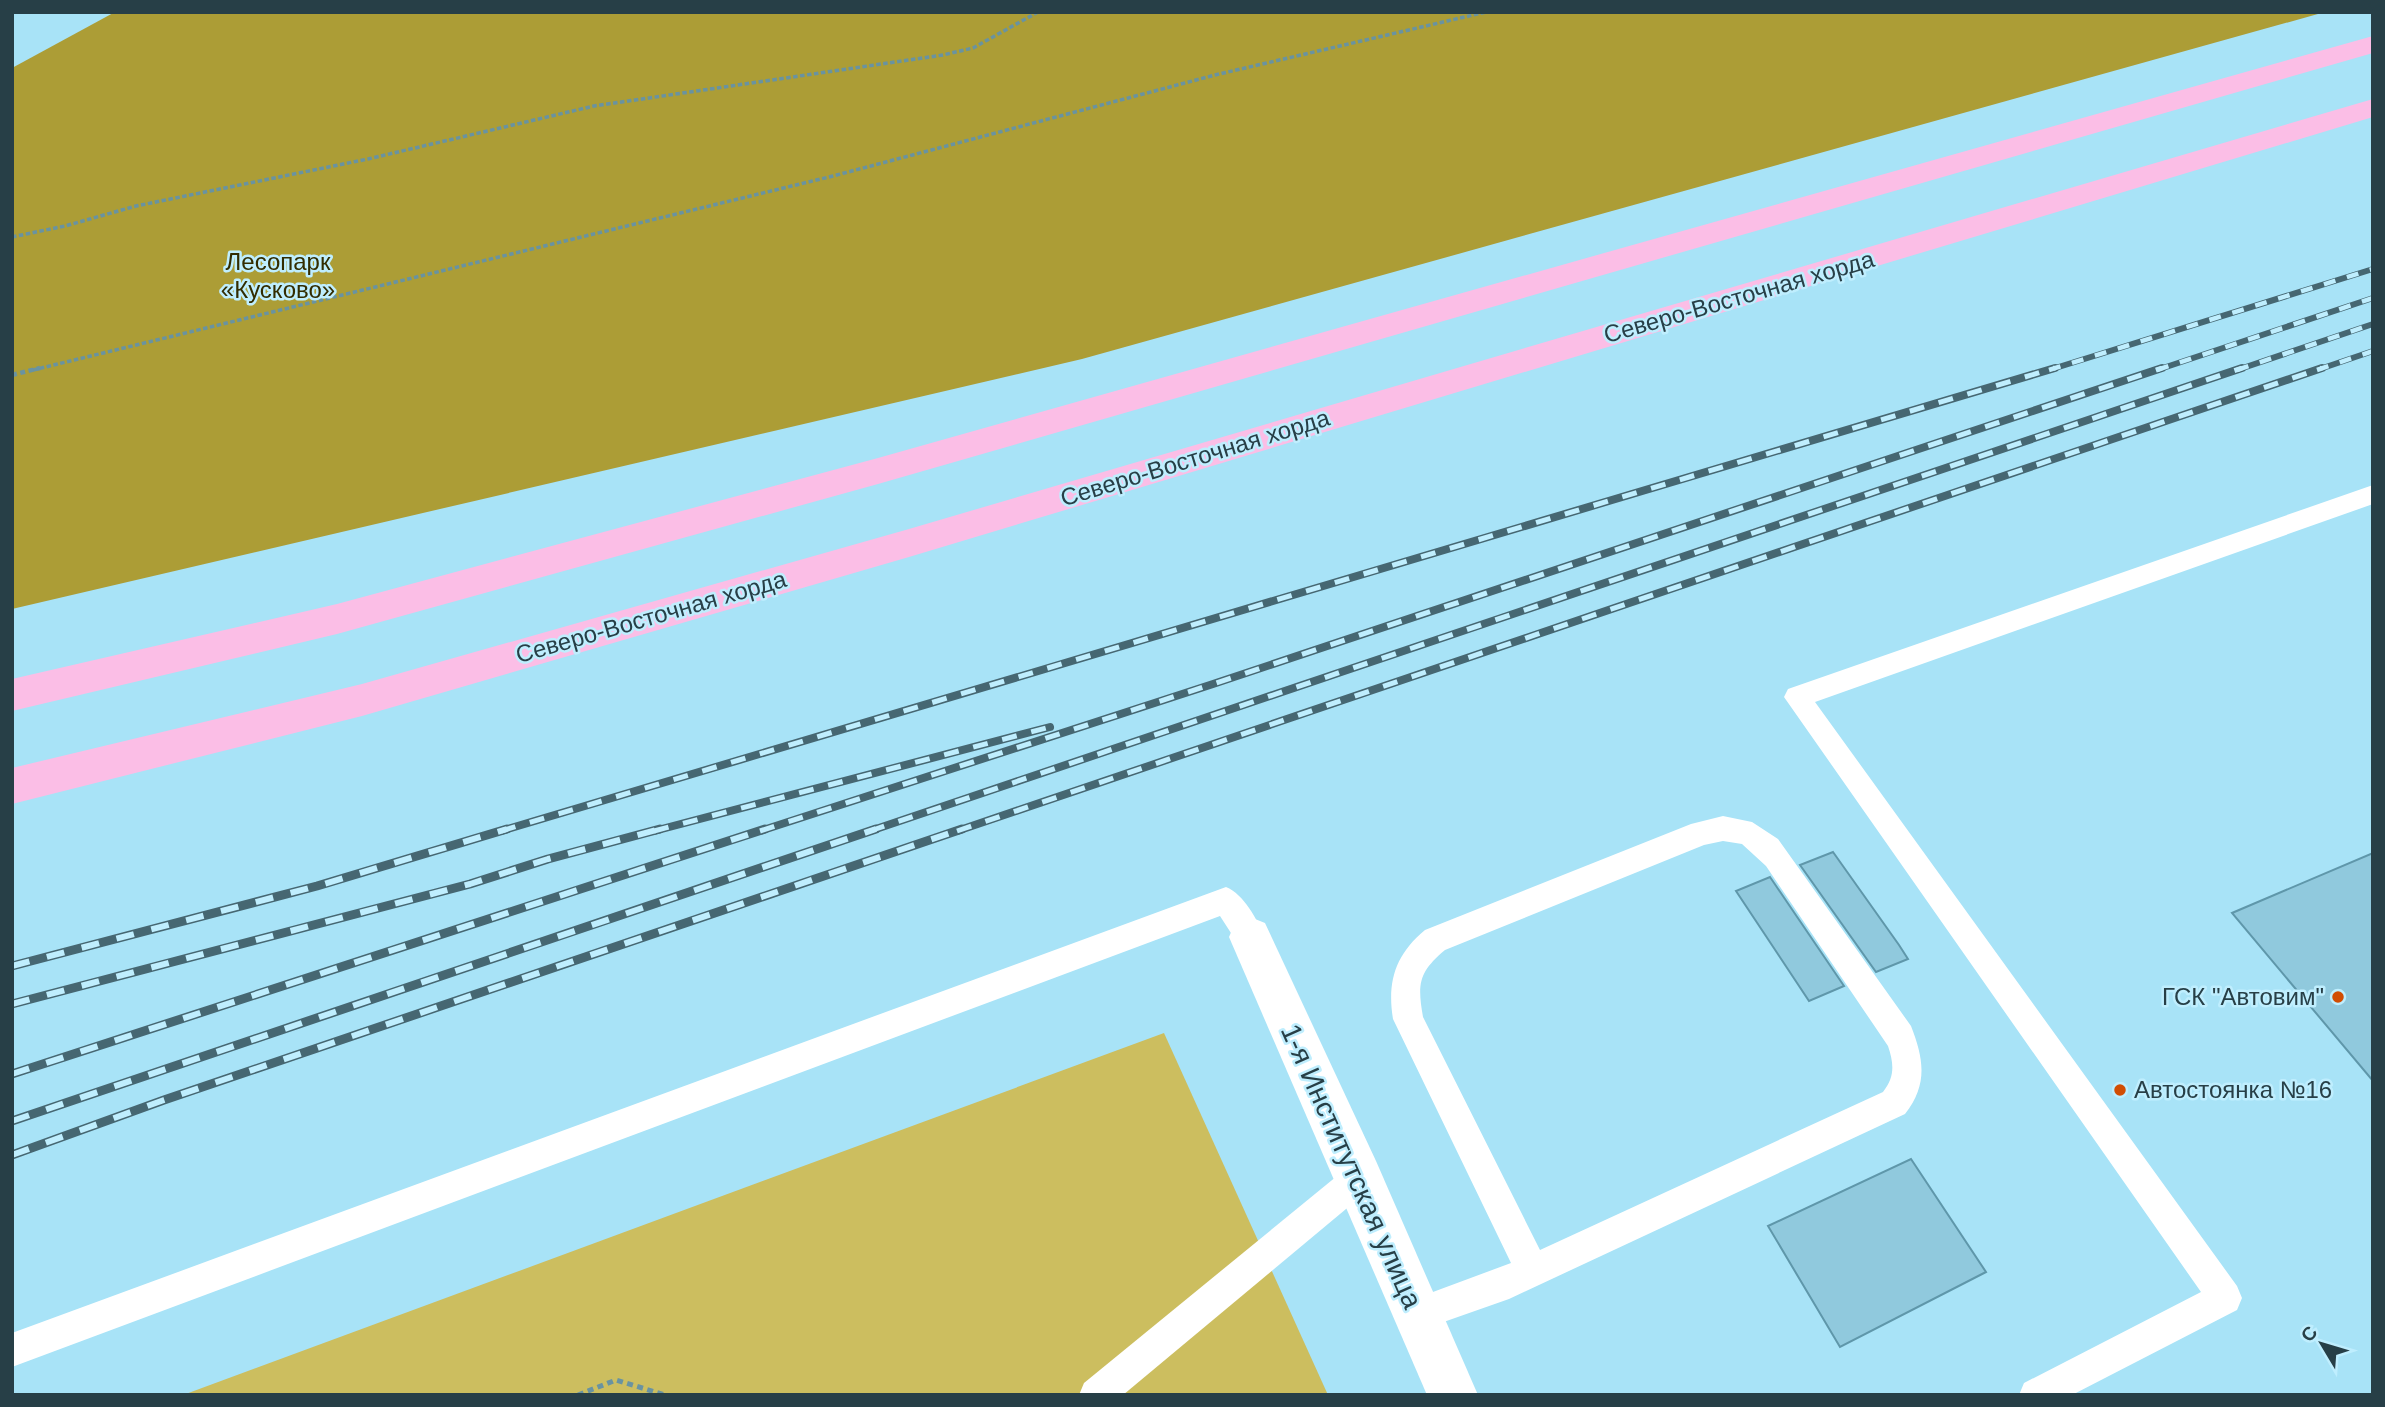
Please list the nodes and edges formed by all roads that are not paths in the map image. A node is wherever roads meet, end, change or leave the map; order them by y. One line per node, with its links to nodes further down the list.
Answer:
1 (2373, 44): 4 (main road)
2 (2373, 108): 5 (main road, Северо-Восточная хорда)
3 (2373, 494): 13 (lane)
4 (12, 695)
5 (12, 786)
6 (1250, 937): 7 (street, 1-я Институтская улица); 10 (lane)
7 (1359, 1178): 9 (street, 1-я Институтская улица); 11 (lane)
8 (1532, 1270): 8 (lane); 9 (lane)
9 (1418, 1314): 12 (street, 1-я Институтская улица)
10 (12, 1350)
11 (1096, 1395)
12 (1453, 1395)
13 (2036, 1395)

